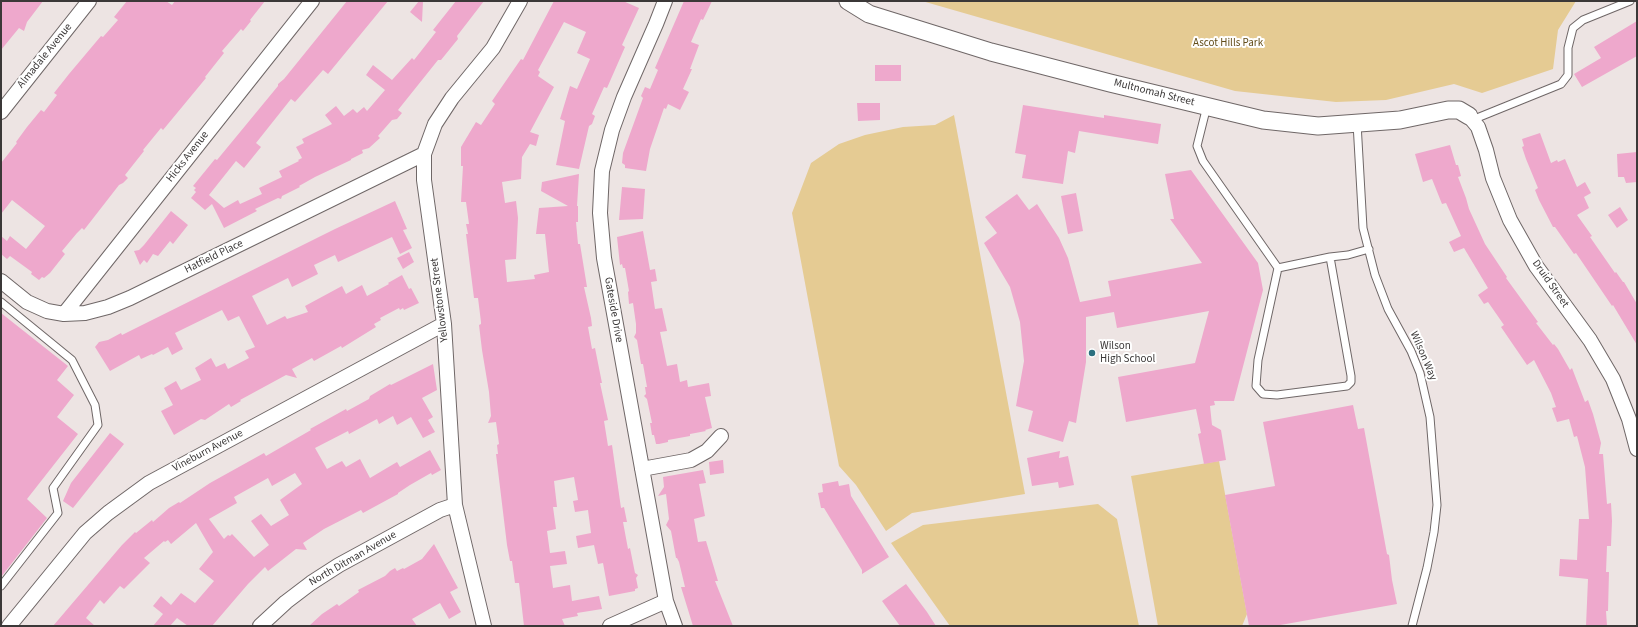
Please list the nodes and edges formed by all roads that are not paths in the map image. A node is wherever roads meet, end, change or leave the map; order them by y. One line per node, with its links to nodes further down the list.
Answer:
1 (89, 1): 8 (street, Almadale Avenue)
2 (312, 1): 17 (street, Hicks Avenue)
3 (520, 1): 11 (street, Yellowstone Street)
4 (664, 1): 21 (street, Gateside Drive)
5 (848, 1): 7 (street, Multnomah Street)
6 (1630, 1): 9 (lane)
7 (1207, 106): 10 (street, Multnomah Street); 14 (lane)
8 (1, 112)
9 (1470, 118): 10 (street, Multnomah Street); 20 (street, Druid Street)
10 (1357, 123): 12 (lane, Wilson Way)
11 (424, 154): 17 (street, Hatfield Place); 18 (street, Yellowstone Street)
12 (1369, 249): 13 (lane); 30 (lane, Wilson Way)
13 (1330, 257): 14 (lane); 14 (lane)
14 (1278, 268)
15 (1, 281): 17 (street, Hatfield Place)
16 (1, 302): 23 (lane)
17 (64, 314)
18 (444, 324): 22 (street, Yellowstone Street); 25 (street, Vineburn Avenue)
19 (722, 436): 21 (street)
20 (1637, 449)
21 (642, 469): 24 (street, Gateside Drive)
22 (455, 505): 26 (street, North Ditman Avenue); 27 (street, Yellowstone Street)
23 (1, 586)
24 (666, 601): 28 (street); 29 (street, Gateside Drive)
25 (9, 626)
26 (260, 626)
27 (484, 626)
28 (610, 626)
29 (675, 626)
30 (1412, 626)

